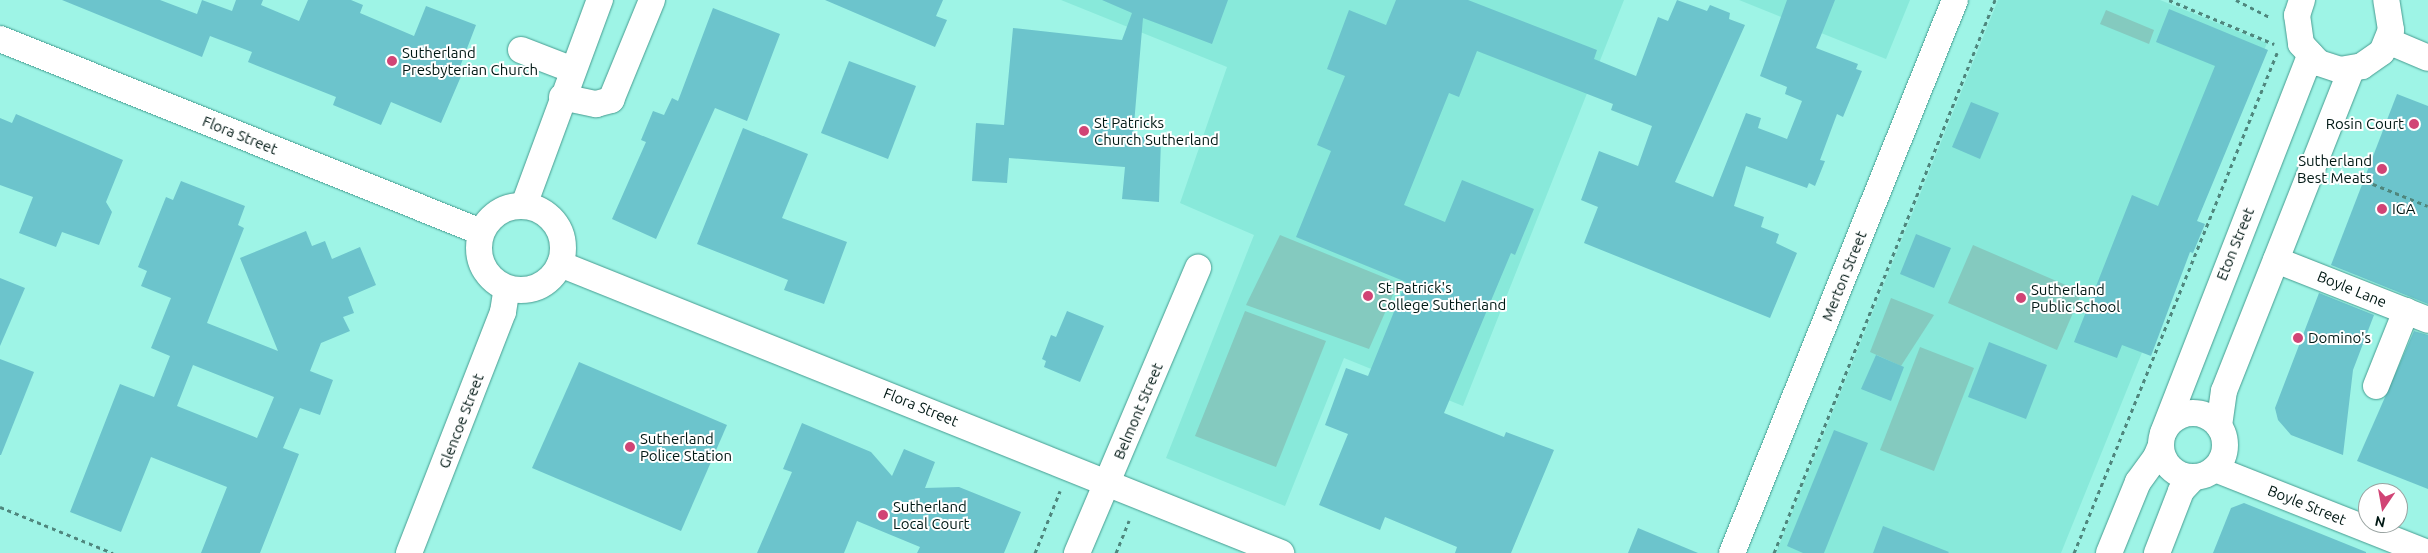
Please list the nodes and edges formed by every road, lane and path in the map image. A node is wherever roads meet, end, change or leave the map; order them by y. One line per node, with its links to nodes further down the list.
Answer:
1 (600, 0): 13 (street)
2 (652, 0): 15 (street)
3 (1955, 0): 36 (street, Merton Street)
4 (1995, 0): 37 (path)
5 (2169, 0): 38 (path)
6 (2300, 0): 11 (street)
7 (2388, 2): 9 (street)
8 (0, 39): 19 (street, Flora Street)
9 (2388, 42): 12 (street); 14 (street)
10 (521, 50): 13 (street)
11 (2310, 56): 14 (street); 27 (street, Eton Street)
12 (2428, 58)
13 (573, 70): 15 (street)
14 (2351, 70): 20 (street)
15 (562, 97): 17 (street)
16 (2358, 178): 18 (path)
17 (524, 205): 19 (street); 21 (street)
18 (2428, 206)
19 (481, 232): 23 (street)
20 (2276, 260): 24 (street, Boyle Lane); 26 (street)
21 (560, 264): 23 (street); 29 (street, Flora Street)
22 (1198, 268): 29 (street, Belmont Street)
23 (507, 288): 32 (street, Glencoe Street)
24 (2417, 316): 25 (street)
25 (2376, 386)
26 (2219, 426): 27 (street); 28 (street)
27 (2162, 439): 28 (street); 39 (street, Eton Street)
28 (2205, 473): 40 (street); 41 (street, Boyle Street)
29 (1103, 494): 33 (path); 34 (street, Belmont Street); 35 (street, Flora Street)
30 (0, 508): 31 (path)
31 (113, 553)
32 (409, 553)
33 (1035, 553)
34 (1077, 553)
35 (1281, 553)
36 (1732, 553)
37 (1774, 553)
38 (2074, 553)
39 (2109, 553)
40 (2157, 553)
41 (2427, 553)

